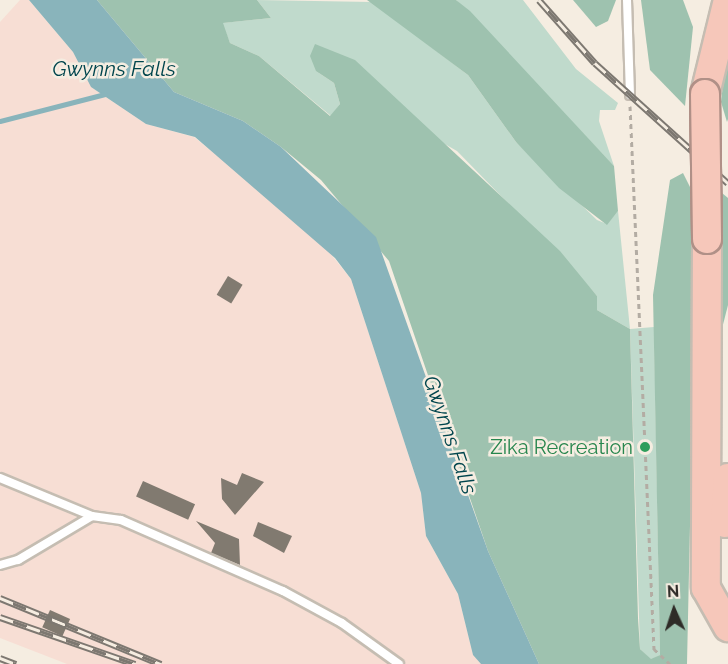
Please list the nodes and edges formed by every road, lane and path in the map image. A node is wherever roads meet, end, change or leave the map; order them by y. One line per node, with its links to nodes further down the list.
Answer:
1 (627, 0): 5 (lane)
2 (705, 0): 4 (highway)
3 (728, 0): 4 (highway)
4 (705, 94): 10 (highway, bridge)
5 (630, 95): 12 (path)
6 (0, 478): 8 (lane)
7 (728, 478): 10 (highway)
8 (92, 516): 9 (lane); 11 (lane)
9 (0, 565)
10 (728, 626)
11 (399, 664)
12 (670, 664)

